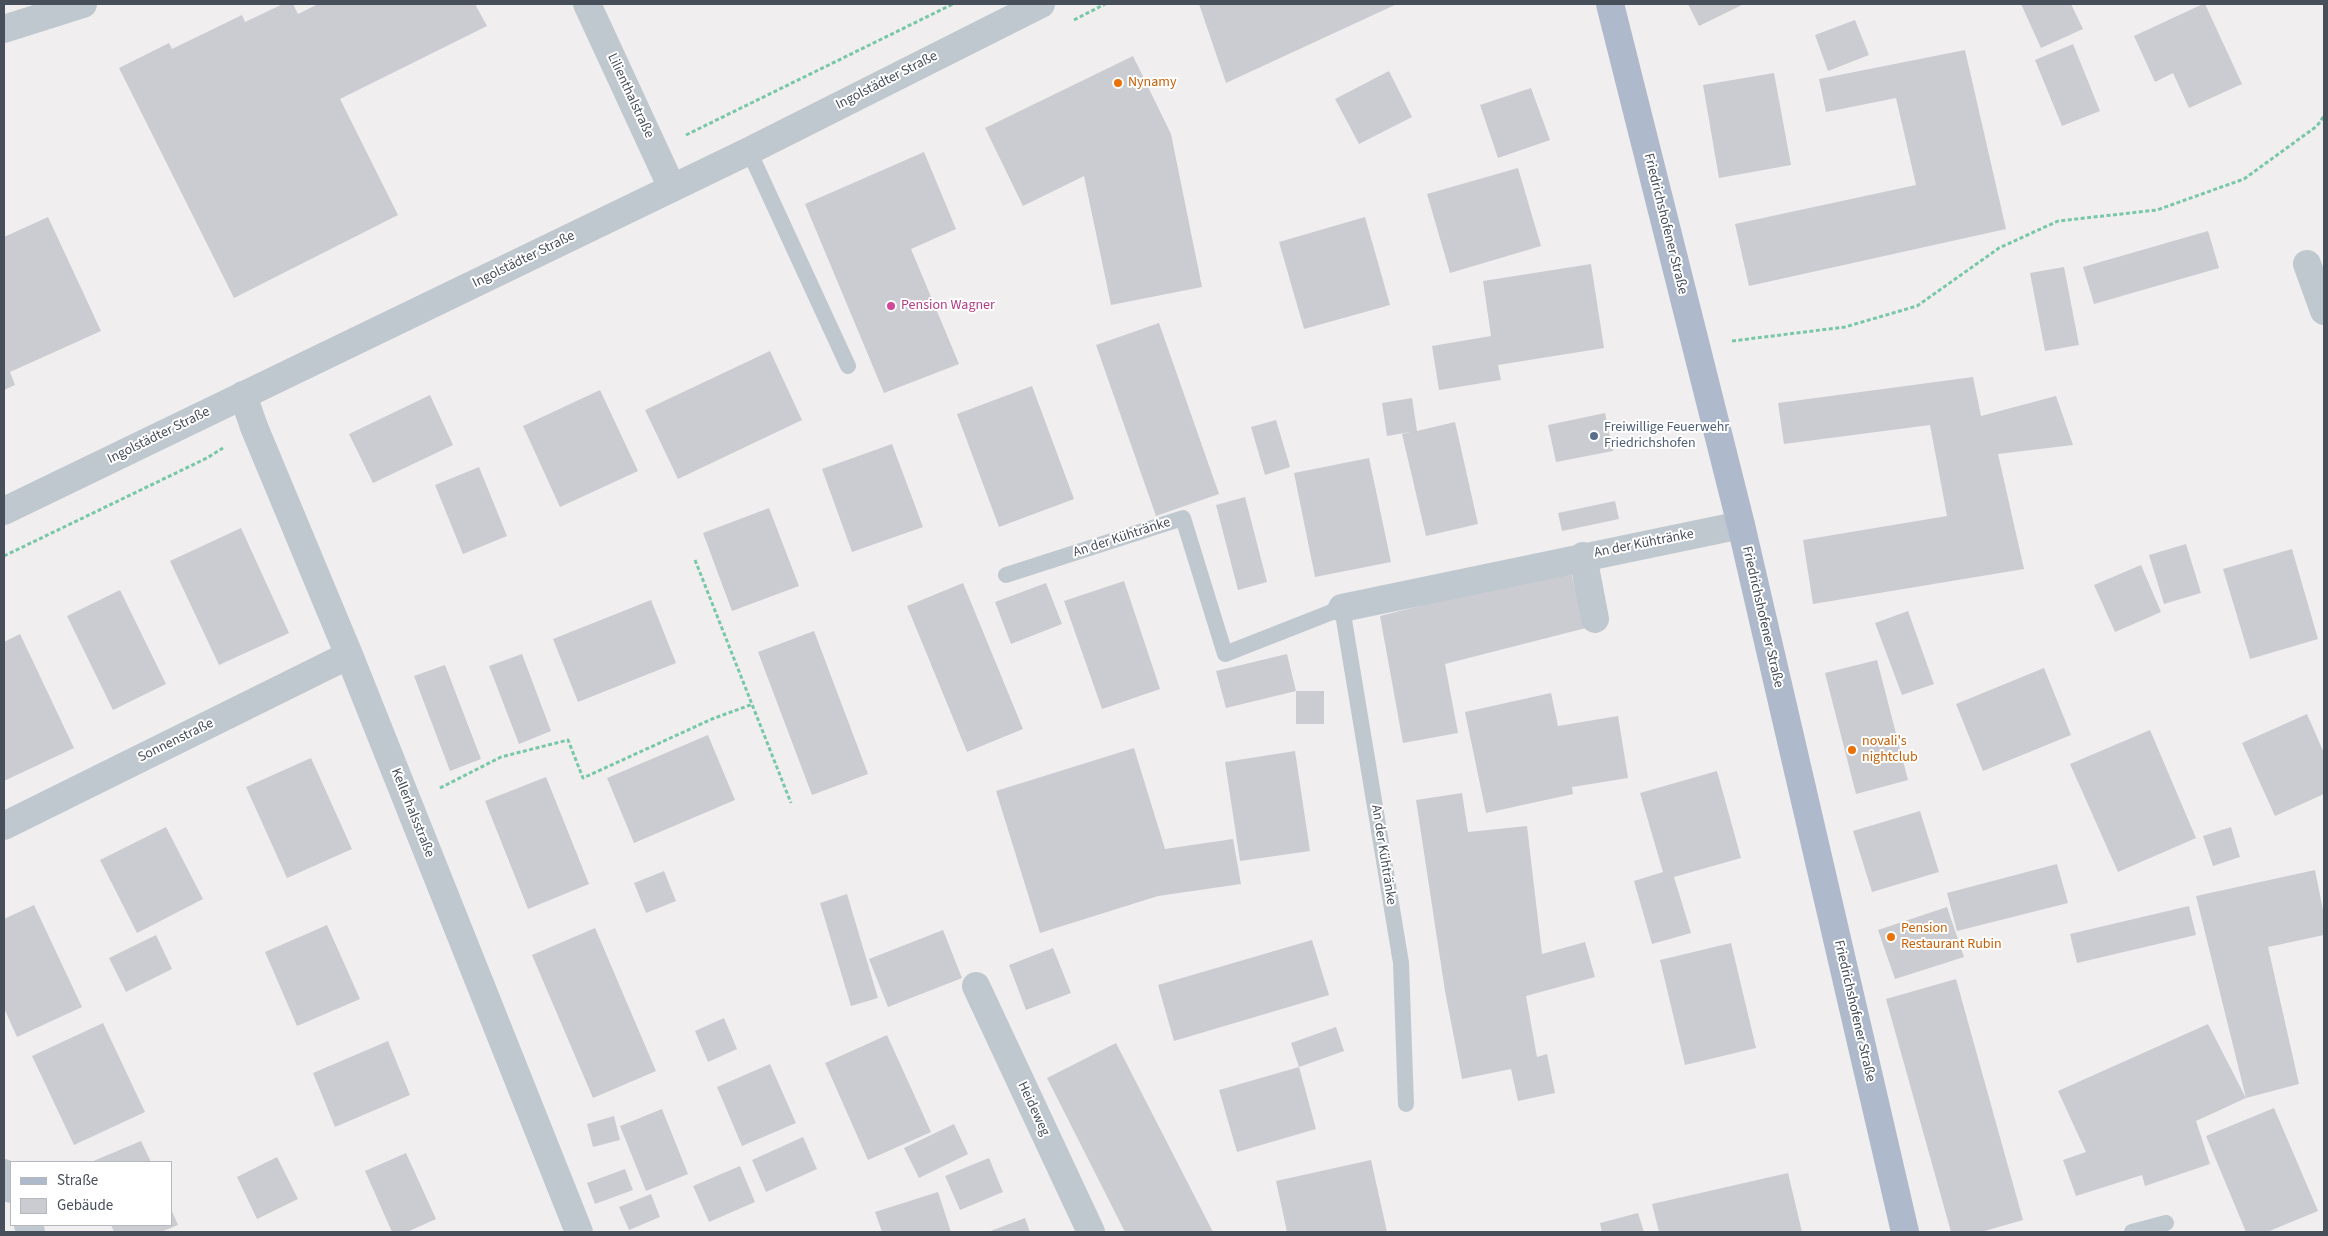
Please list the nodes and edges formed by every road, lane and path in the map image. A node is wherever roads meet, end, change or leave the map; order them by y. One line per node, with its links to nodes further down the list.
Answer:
1 (83, 4): 6 (street)
2 (587, 4): 8 (street, Lilienthalstraße)
3 (953, 4): 8 (path)
4 (1041, 4): 9 (street, Ingolstädter Straße)
5 (1610, 4): 13 (main road, Friedrichshofener Straße)
6 (4, 29)
7 (2324, 116): 13 (path)
8 (655, 150): 10 (street, Lilienthalstraße)
9 (749, 151): 10 (street, Ingolstädter Straße); 14 (lane)
10 (672, 188): 15 (street, Ingolstädter Straße)
11 (2306, 264): 12 (street)
12 (2324, 311)
13 (1695, 345): 18 (main road, Friedrichshofener Straße)
14 (848, 366)
15 (243, 395): 16 (street, Kellerhalsstraße); 17 (street, Ingolstädter Straße)
16 (254, 427): 19 (path); 25 (street, Kellerhalsstraße)
17 (4, 511)
18 (1741, 525): 20 (street, An der Kühtränke); 37 (main road, Friedrichshofener Straße)
19 (4, 556)
20 (1583, 556): 23 (street, An der Kühtränke); 24 (street)
21 (696, 560): 26 (path)
22 (1006, 575): 23 (lane, An der Kühtränke)
23 (1342, 608): 31 (lane, An der Kühtränke)
24 (1595, 619)
25 (348, 655): 28 (street, Kellerhalsstraße); 29 (street, Sonnenstraße)
26 (753, 704): 27 (path); 28 (path)
27 (791, 803)
28 (409, 805): 35 (street, Kellerhalsstraße)
29 (4, 826)
30 (976, 986): 36 (street, Heideweg)
31 (1406, 1104)
32 (4, 1173): 33 (street)
33 (10, 1187)
34 (2166, 1223): 38 (lane)
35 (580, 1232)
36 (1091, 1232)
37 (1905, 1232)
38 (2132, 1232)

